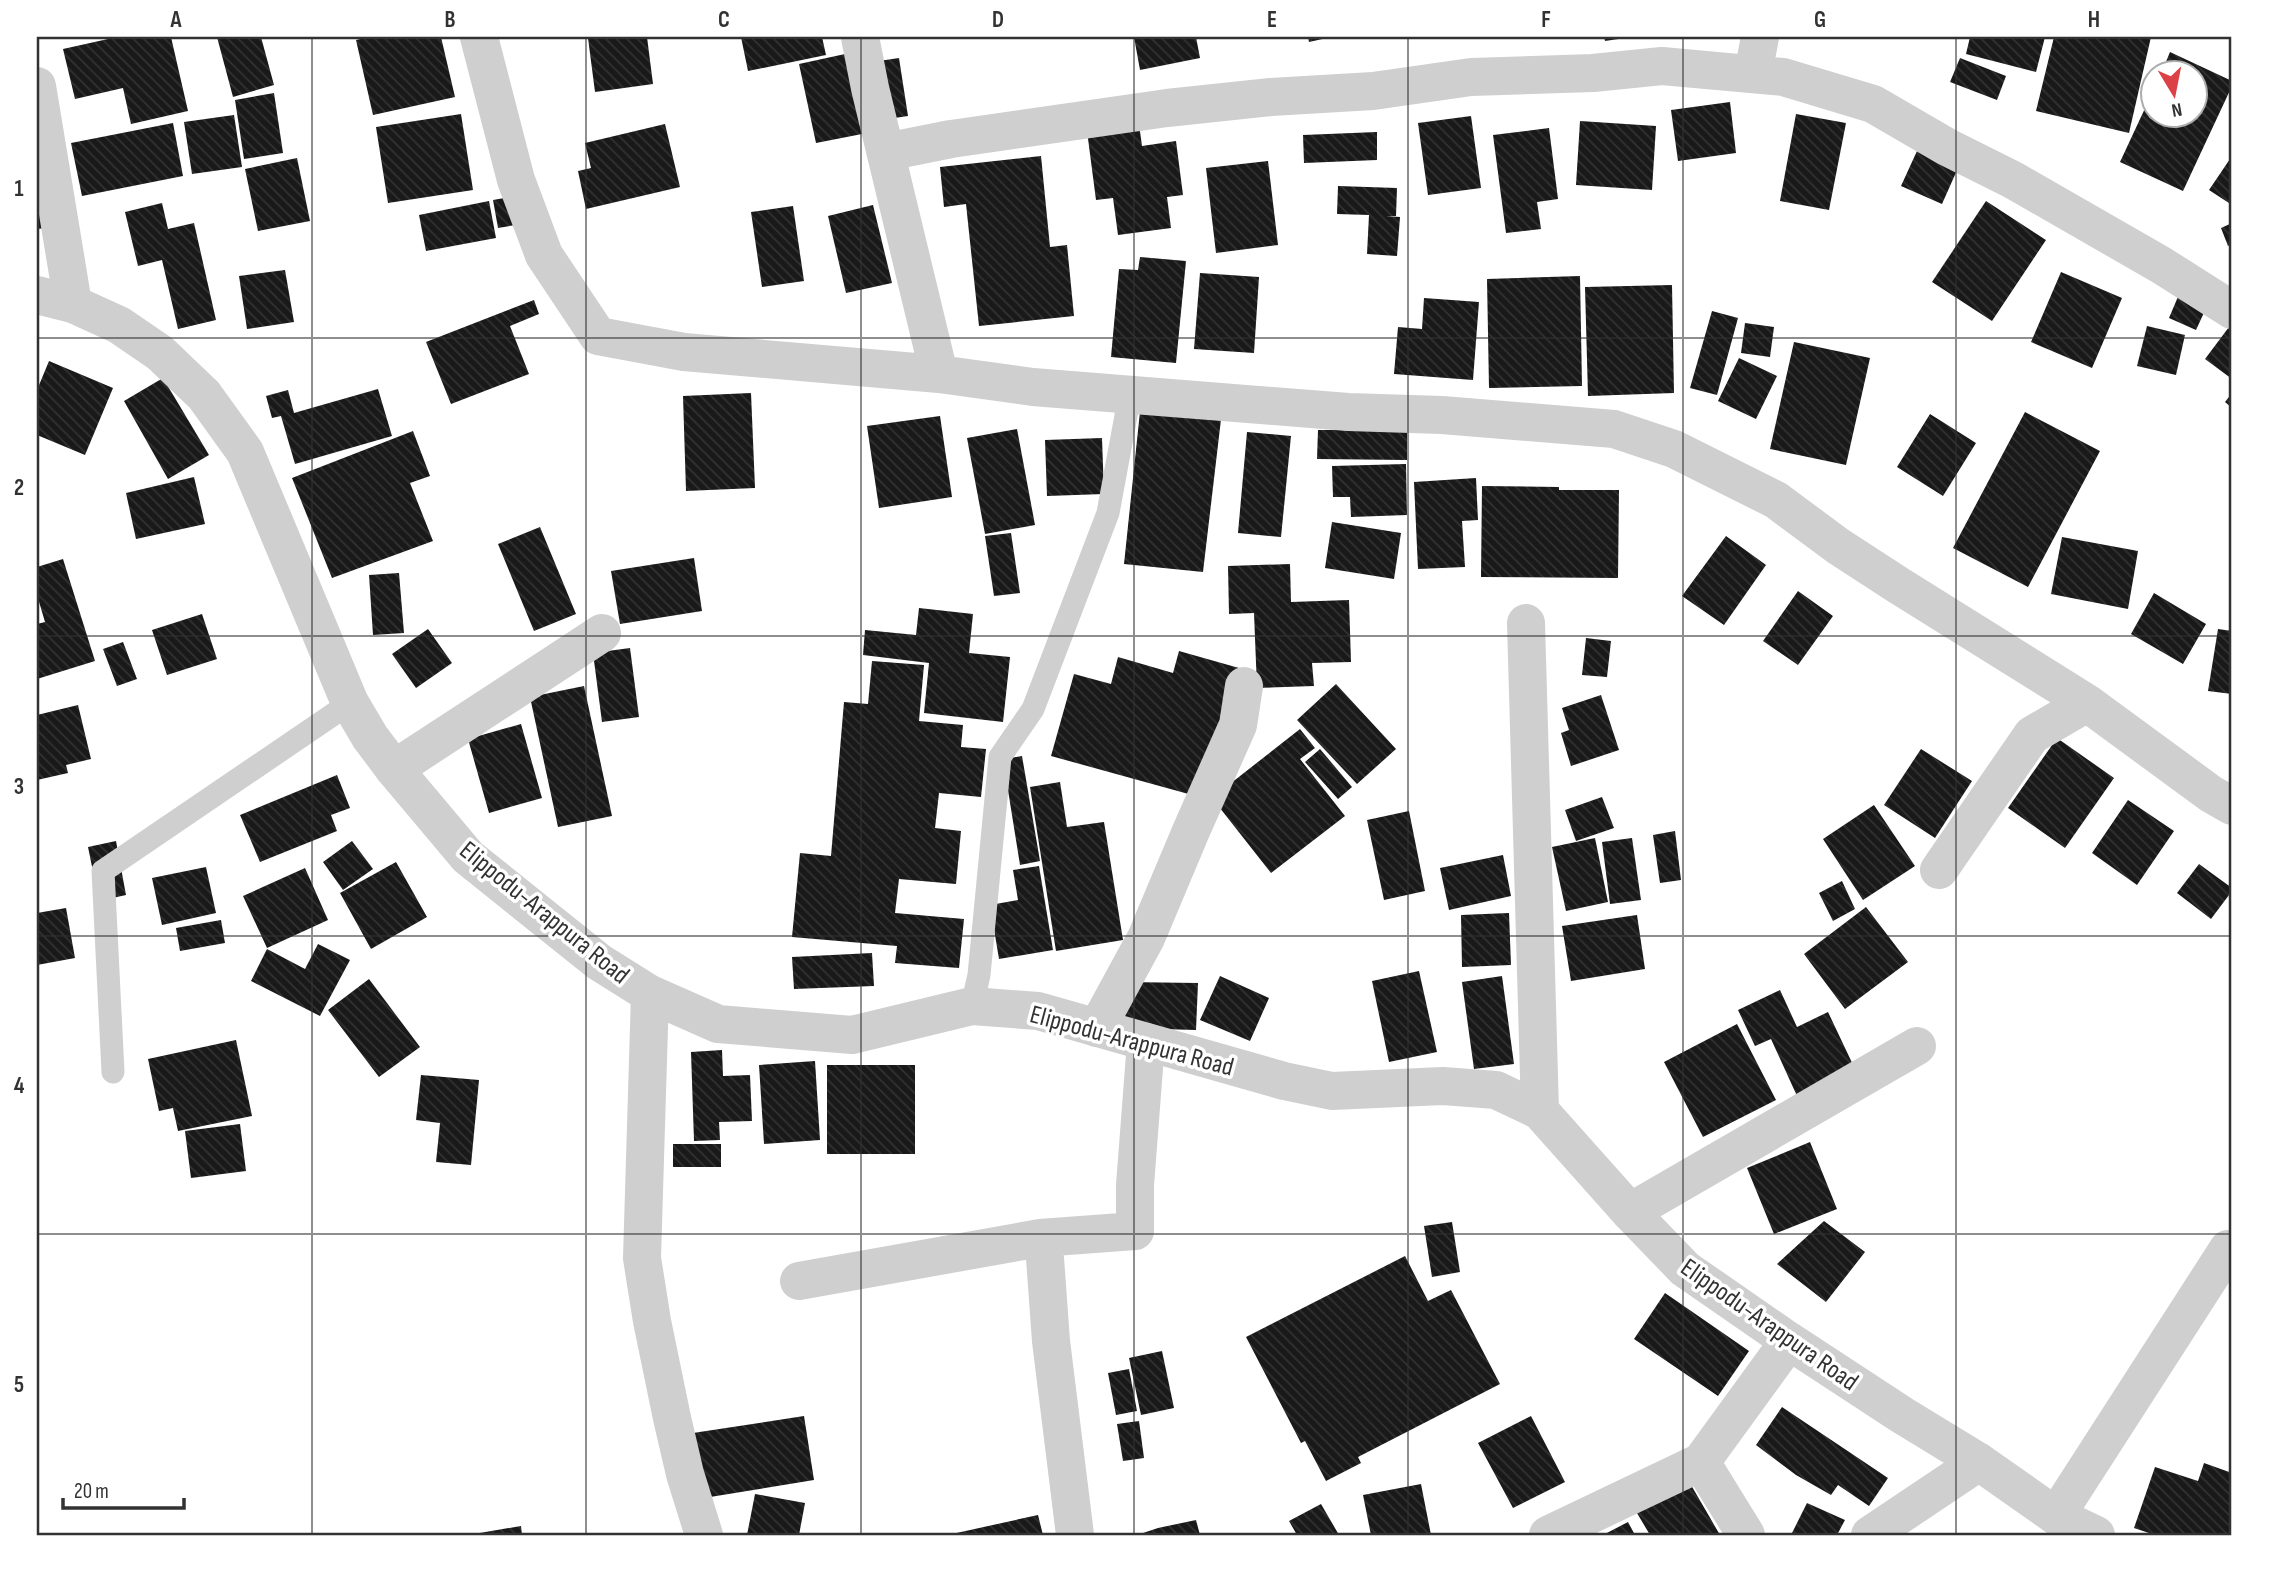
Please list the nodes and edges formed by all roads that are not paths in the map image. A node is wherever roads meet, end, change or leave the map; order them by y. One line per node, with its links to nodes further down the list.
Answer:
1 (479, 37): 10 (street)
2 (860, 37): 6 (street)
3 (1760, 37): 4 (street)
4 (1754, 74): 6 (street); 9 (street)
5 (37, 86): 8 (street)
6 (886, 152): 10 (street)
7 (37, 295): 8 (street, Elippodu-Arappura Road)
8 (73, 304): 15 (street, Elippodu-Arappura Road)
9 (2232, 310)
10 (939, 374): 11 (street)
11 (1130, 394): 16 (street); 21 (lane)
12 (1526, 622): 26 (street)
13 (602, 633): 17 (street)
14 (1244, 687): 22 (street)
15 (350, 703): 17 (street, Elippodu-Arappura Road); 25 (lane)
16 (2087, 703): 18 (street); 19 (street)
17 (394, 769): 20 (street, Elippodu-Arappura Road)
18 (2232, 806)
19 (1939, 870)
20 (650, 995): 21 (street, Elippodu-Arappura Road); 35 (street)
21 (972, 1006): 22 (street, Elippodu-Arappura Road)
22 (1097, 1028): 23 (street, Elippodu-Arappura Road)
23 (1146, 1042): 26 (street, Elippodu-Arappura Road); 28 (street)
24 (1917, 1046): 27 (street)
25 (113, 1072)
26 (1540, 1111): 27 (street, Elippodu-Arappura Road)
27 (1630, 1212): 31 (street, Elippodu-Arappura Road)
28 (1040, 1238): 30 (street); 36 (street)
29 (2232, 1250): 34 (street)
30 (799, 1281)
31 (1789, 1341): 32 (street); 33 (street, Elippodu-Arappura Road)
32 (1701, 1462): 37 (street); 38 (street)
33 (1979, 1462): 34 (street, Elippodu-Arappura Road); 39 (street)
34 (2056, 1516): 40 (street, Elippodu-Arappura Road)
35 (704, 1535)
36 (1075, 1535)
37 (1548, 1535)
38 (1746, 1535)
39 (1870, 1535)
40 (2096, 1535)

